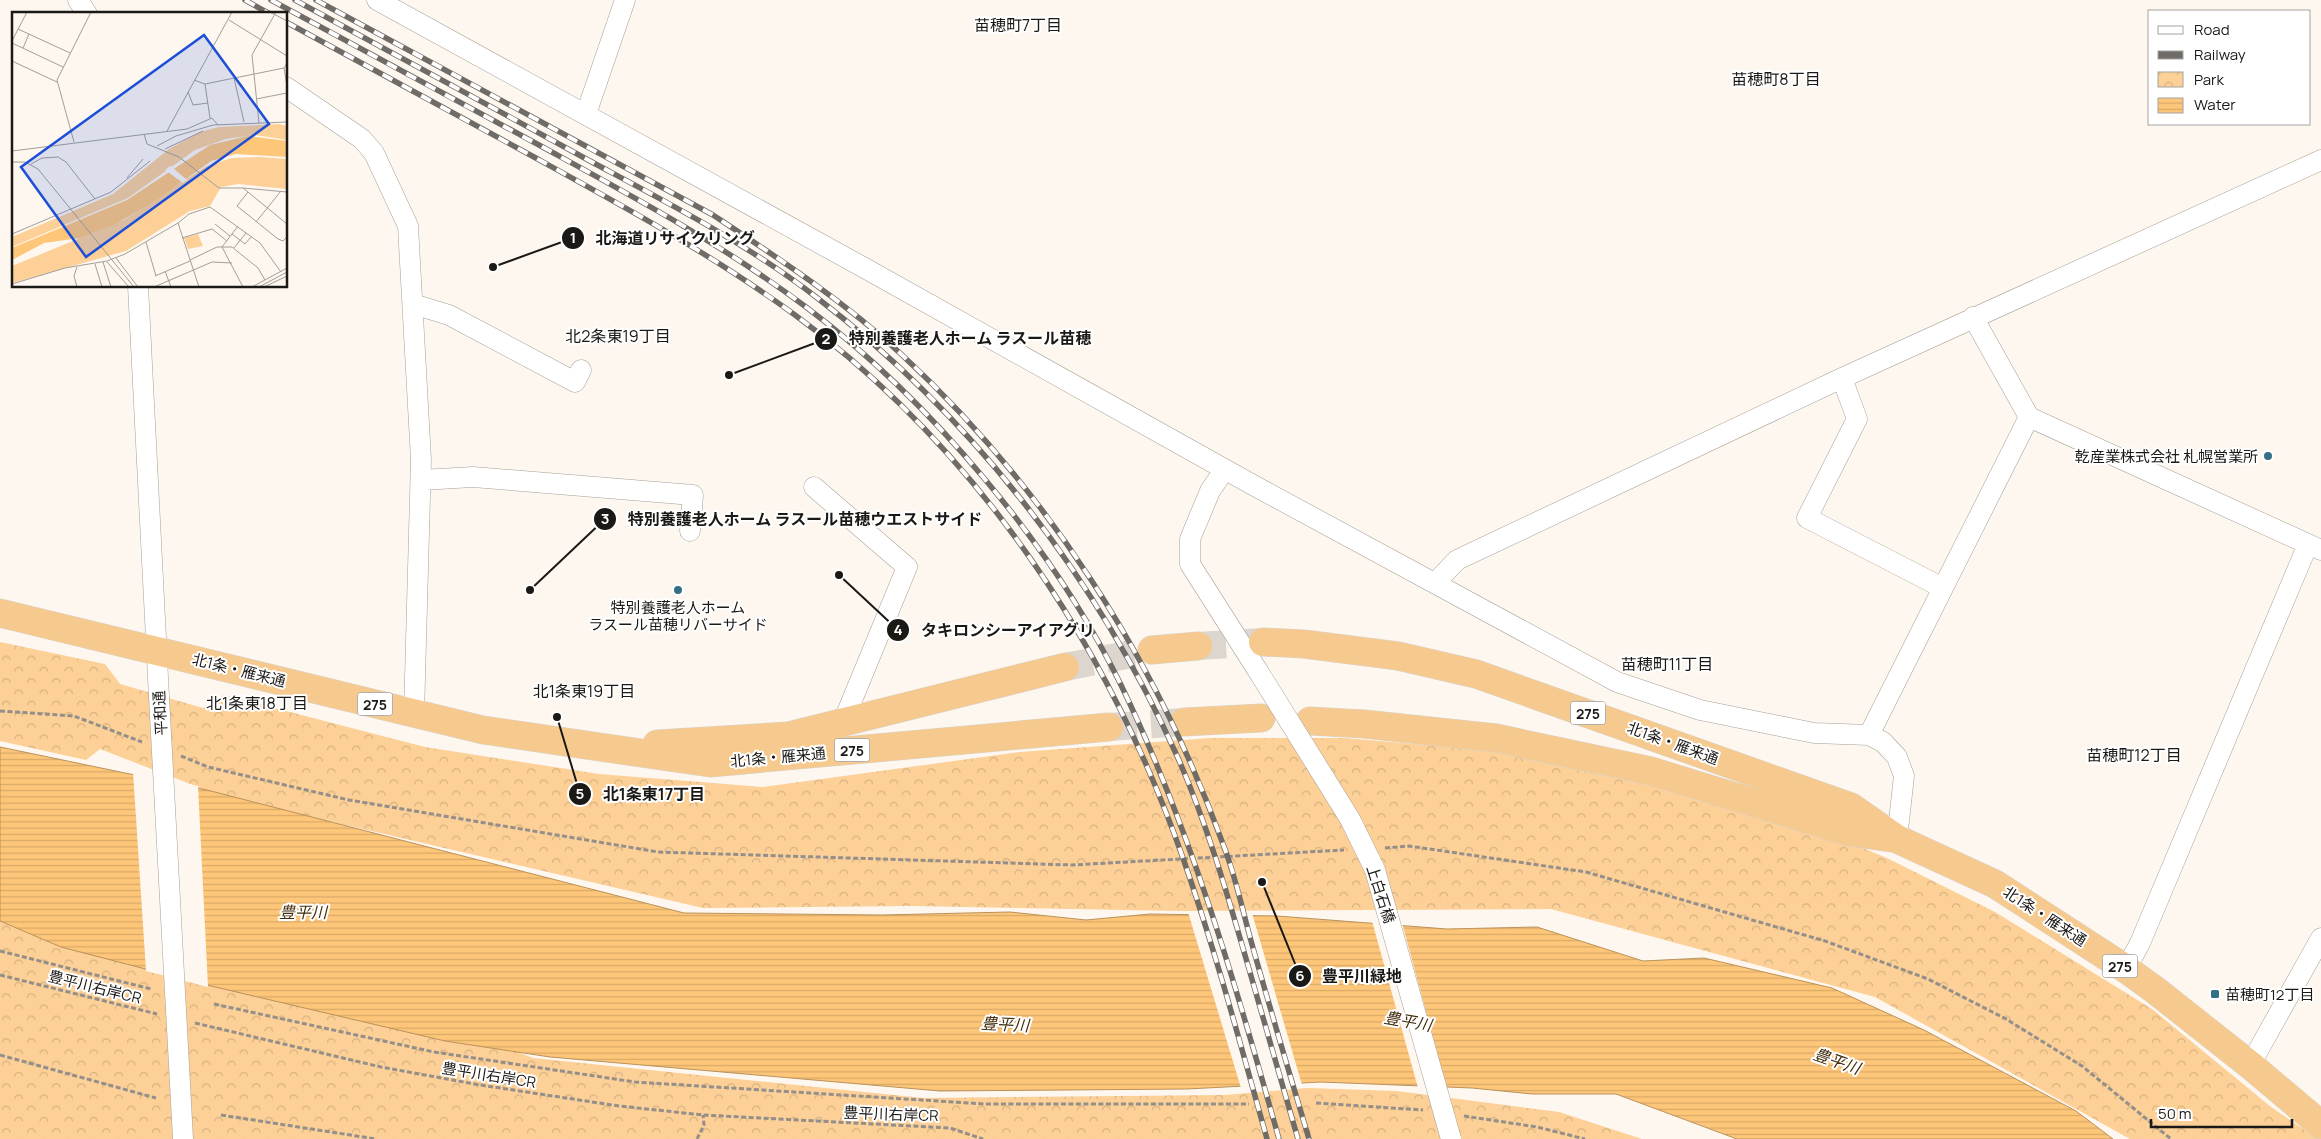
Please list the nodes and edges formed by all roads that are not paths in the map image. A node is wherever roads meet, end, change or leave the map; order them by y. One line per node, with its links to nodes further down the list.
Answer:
1 (78, 0): 4 (street)
2 (377, 0): 6 (street)
3 (625, 0): 6 (street)
4 (86, 12)
5 (288, 88): 9 (street)
6 (586, 114): 14 (street)
7 (2321, 160): 10 (street)
8 (138, 288): 24 (street, 平和通)
9 (413, 304): 11 (street); 27 (street)
10 (1973, 317): 12 (street); 13 (street)
11 (581, 370)
12 (1842, 378): 19 (street); 20 (street)
13 (2029, 417): 18 (street); 20 (street)
14 (1225, 469): 19 (street); 41 (street, 上白石橋, bridge)
15 (421, 480): 17 (street)
16 (814, 487): 30 (street)
17 (690, 531)
18 (2314, 547): 37 (street)
19 (1436, 583): 33 (street)
20 (1943, 588): 33 (street)
21 (0, 613): 24 (highway, 北1条・雁来通 / 275)
22 (1263, 642): 35 (highway, 北1条・雁来通 / 275)
23 (1198, 646): 25 (highway)
24 (156, 649): 27 (highway, 北1条・雁来通 / 275); 40 (street, 平和通, bridge)
25 (1152, 650)
26 (1065, 667): 30 (highway, 北1条・雁来通 / 275)
27 (414, 714): 34 (highway, 北1条・雁来通 / 275)
28 (1262, 718): 31 (highway)
29 (1310, 721): 35 (highway, 北1条・雁来通 / 275)
30 (843, 722): 34 (highway, 北1条・雁来通 / 275)
31 (1184, 722)
32 (1109, 727): 34 (highway, 北1条・雁来通 / 275)
33 (1869, 734): 35 (street)
34 (596, 748)
35 (1897, 839): 37 (highway, 北1条・雁来通 / 275)
36 (2321, 938): 38 (street)
37 (2126, 969): 38 (highway, 北1条・雁来通 / 275)
38 (2250, 1065): 39 (highway, 北1条・雁来通 / 275)
39 (2321, 1125)
40 (183, 1139)
41 (1451, 1139)

